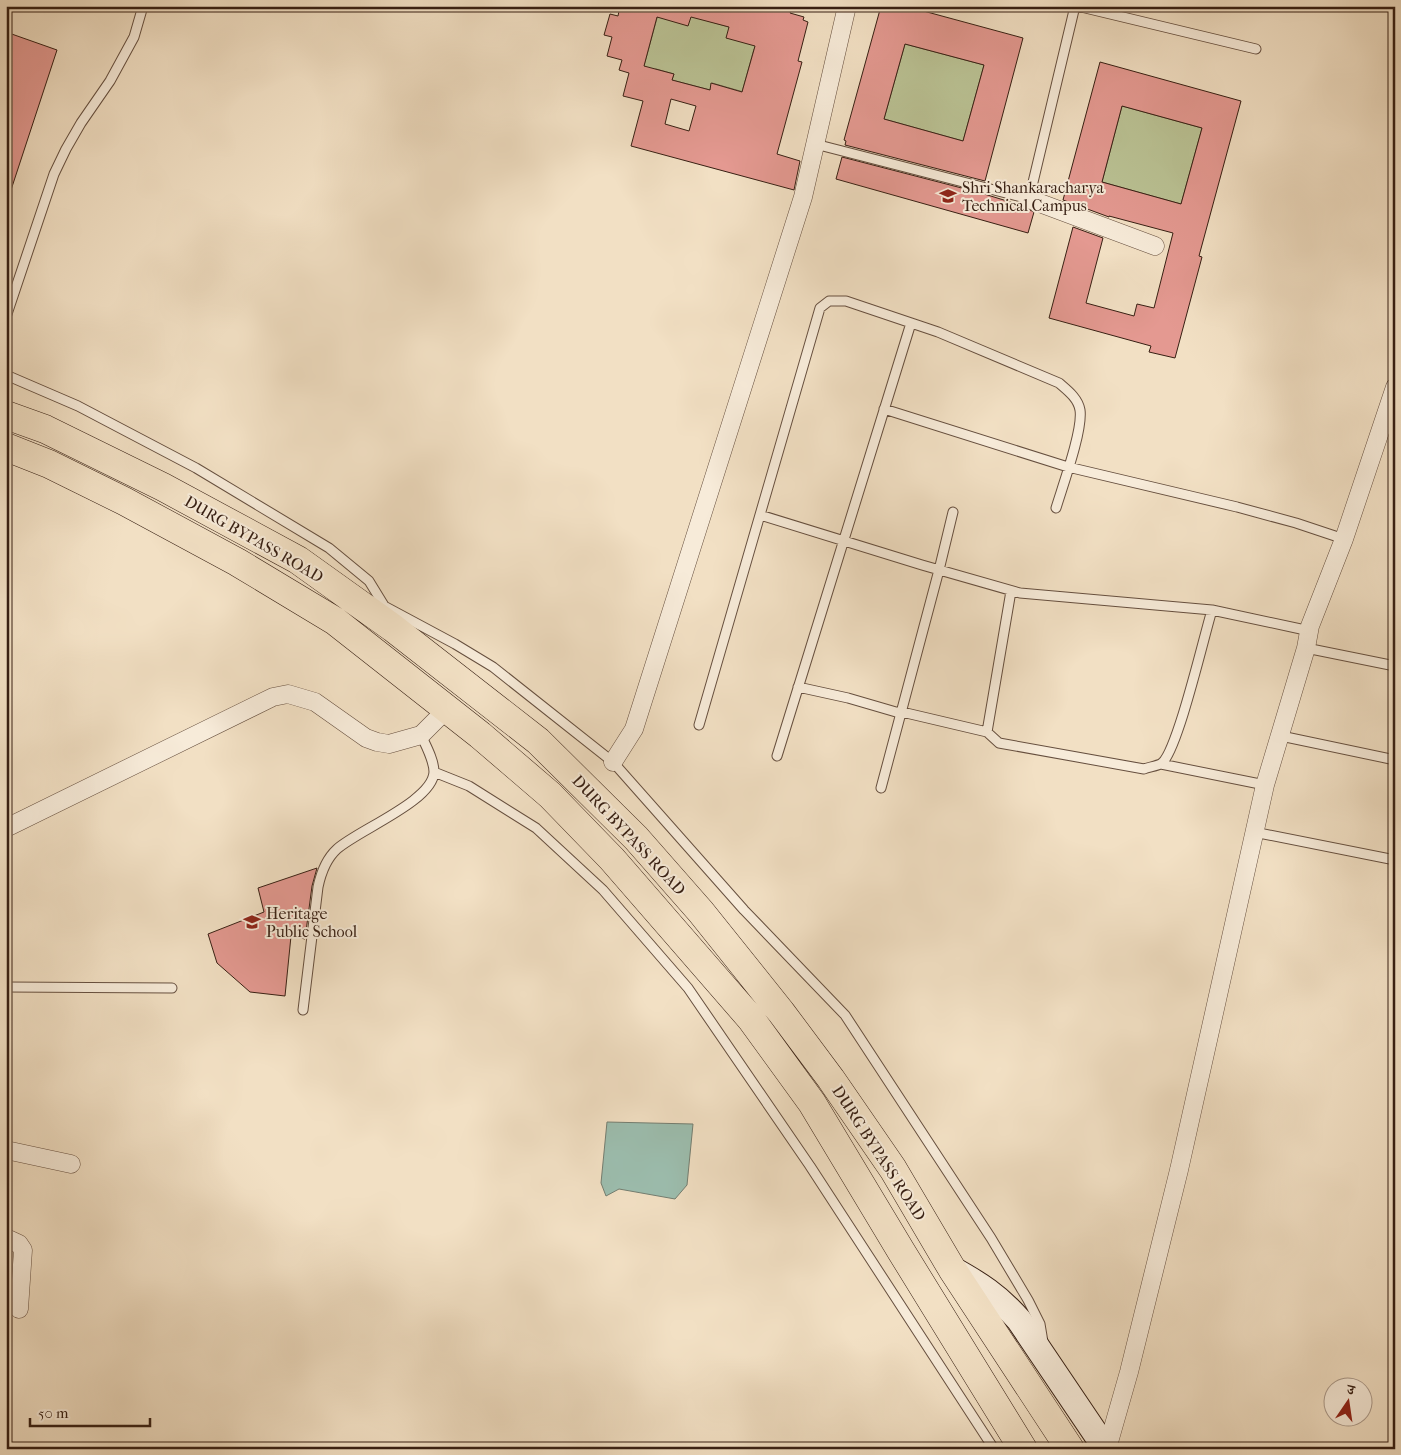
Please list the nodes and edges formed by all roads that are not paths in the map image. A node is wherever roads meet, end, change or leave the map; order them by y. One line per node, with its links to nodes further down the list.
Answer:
1 (143, 6): 8 (lane)
2 (847, 6): 5 (street)
3 (1076, 6): 4 (lane); 6 (lane)
4 (1256, 49)
5 (815, 144): 6 (lane); 36 (street)
6 (1029, 199): 7 (street)
7 (1155, 246)
8 (6, 317)
9 (911, 323): 12 (lane); 15 (lane); 18 (lane)
10 (6, 375): 24 (lane)
11 (1395, 387): 19 (street)
12 (884, 409): 15 (lane); 20 (lane)
13 (6, 415): 24 (highway, DURG BYPASS ROAD)
14 (6, 447): 28 (highway, DURG BYPASS ROAD)
15 (1068, 467): 16 (lane); 19 (lane)
16 (1056, 508)
17 (952, 512): 21 (lane)
18 (760, 515): 20 (lane); 30 (lane)
19 (1344, 539): 25 (street)
20 (843, 540): 21 (lane); 27 (lane)
21 (939, 570): 22 (lane); 29 (lane)
22 (1011, 590): 23 (lane); 31 (lane)
23 (1212, 610): 25 (lane); 37 (lane)
24 (390, 618): 36 (lane); 50 (highway, DURG BYPASS ROAD)
25 (1308, 639): 26 (lane); 33 (street)
26 (1395, 666)
27 (798, 687): 29 (lane); 34 (lane)
28 (446, 710): 32 (street); 54 (highway, DURG BYPASS ROAD)
29 (902, 712): 31 (lane); 40 (lane)
30 (699, 724)
31 (987, 732): 37 (lane)
32 (421, 736): 38 (lane); 41 (street)
33 (1281, 736): 35 (lane); 39 (street)
34 (777, 756)
35 (1395, 760)
36 (612, 762): 52 (lane)
37 (1161, 764): 39 (lane)
38 (434, 772): 46 (lane); 53 (lane)
39 (1265, 785): 42 (street)
40 (881, 788)
41 (6, 828)
42 (1254, 832): 43 (lane); 56 (street)
43 (1395, 860)
44 (6, 987): 45 (lane)
45 (172, 988)
46 (303, 1010)
47 (6, 1150): 48 (street)
48 (71, 1164)
49 (6, 1238): 51 (street)
50 (952, 1269): 52 (street); 55 (highway, DURG BYPASS ROAD)
51 (18, 1309)
52 (1047, 1360): 56 (street)
53 (994, 1449)
54 (1023, 1449)
55 (1070, 1449)
56 (1106, 1449)

